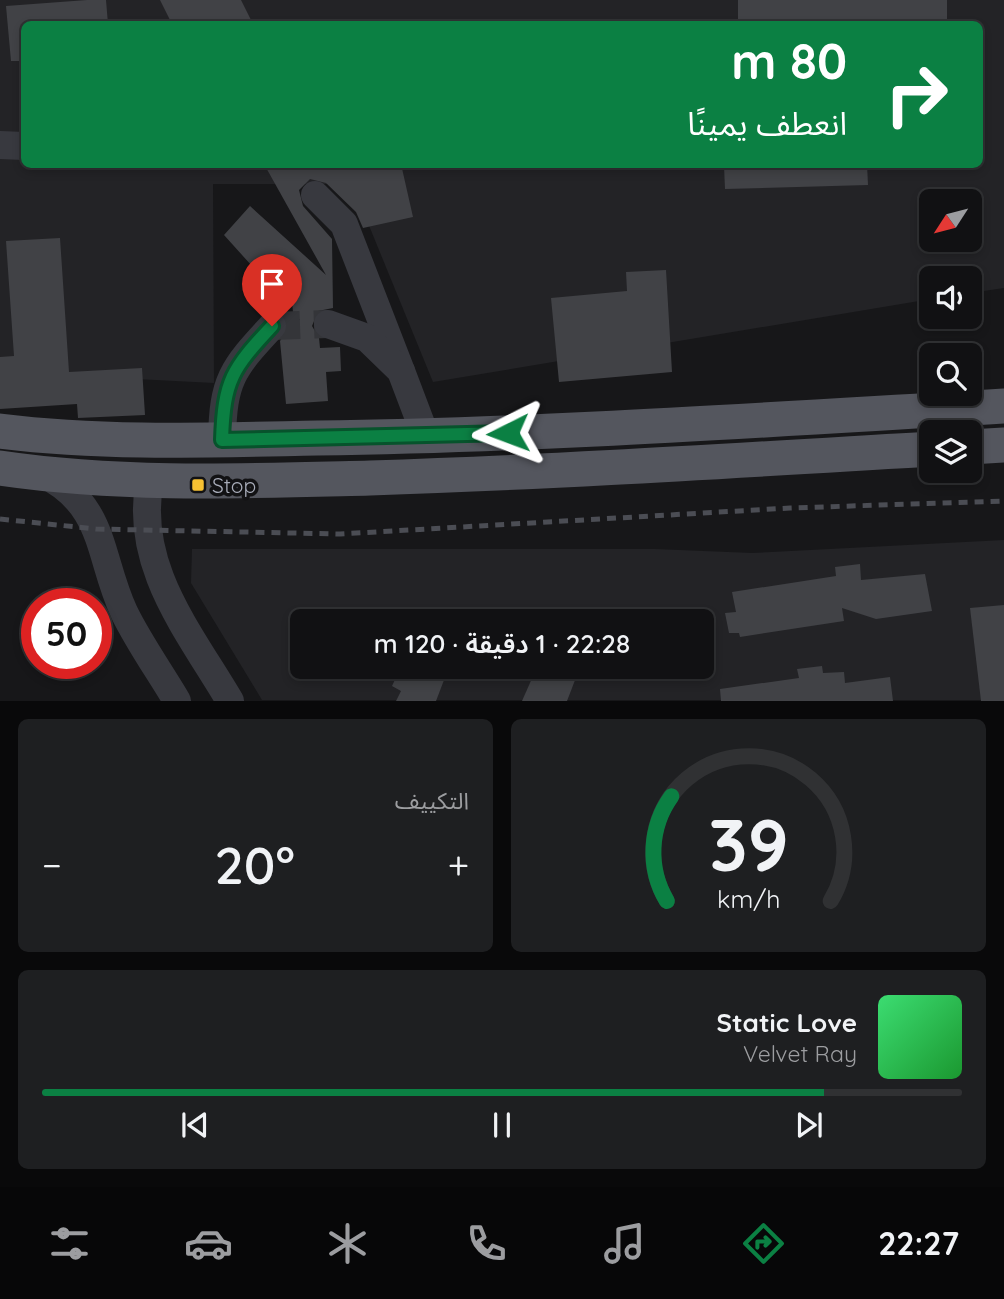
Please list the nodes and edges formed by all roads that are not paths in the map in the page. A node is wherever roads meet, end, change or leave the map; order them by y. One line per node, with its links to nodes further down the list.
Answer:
1 (0, 145): 2 (street)
2 (21, 146)
3 (315, 195): 6 (street)
4 (328, 324): 6 (street)
5 (272, 326): 10 (street)
6 (401, 371): 9 (street)
7 (1004, 406): 9 (main road)
8 (0, 431): 10 (main road)
9 (426, 437): 10 (main road)
10 (222, 440)
11 (1004, 445): 12 (main road)
12 (982, 446)
13 (919, 450): 16 (main road)
14 (0, 468): 15 (main road)
15 (43, 474): 16 (main road); 17 (street)
16 (149, 480): 18 (street)
17 (177, 701)
18 (230, 701)

